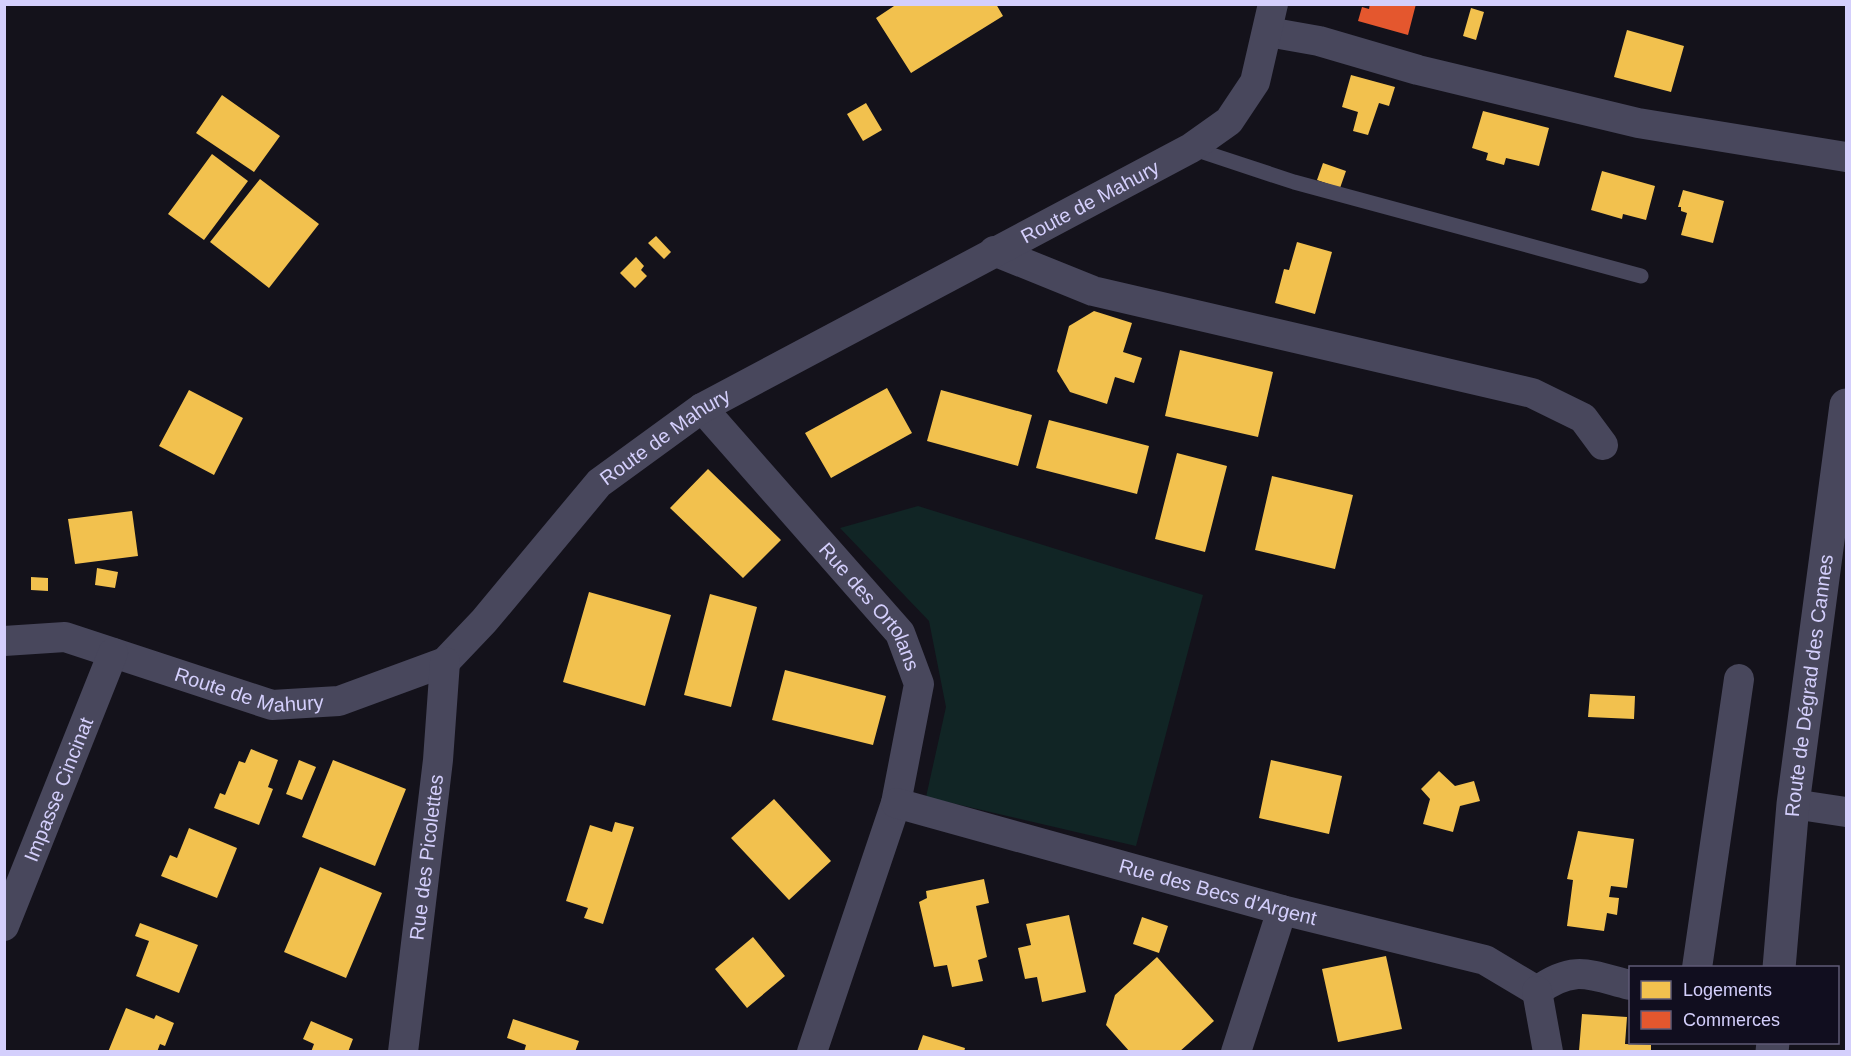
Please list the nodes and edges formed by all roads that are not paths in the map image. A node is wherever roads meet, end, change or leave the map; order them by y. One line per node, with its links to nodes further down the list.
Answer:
1 (1270, 18): 2 (street, Route de Mahury); 3 (street)
2 (1191, 148): 4 (street, Route de Mahury); 5 (lane)
3 (1846, 157)
4 (994, 251): 7 (street, Route de Mahury); 8 (street)
5 (1641, 276)
6 (1846, 405): 9 (street, Route de Dégrad des Cannes)
7 (702, 408): 12 (street, Route de Mahury); 14 (street, Rue des Ortolans)
8 (1603, 445)
9 (1838, 537): 15 (street, Route de Dégrad des Cannes)
10 (4, 641): 11 (street, Route de Mahury)
11 (113, 653): 12 (street, Route de Mahury); 18 (street, Impasse Cincinat)
12 (445, 662): 23 (street, Rue des Picolettes)
13 (1739, 679): 19 (street)
14 (896, 803): 17 (street, Rue des Becs d'Argent); 24 (street, Rue des Ortolans)
15 (1793, 804): 16 (street); 20 (street, Route de Dégrad des Cannes)
16 (1846, 812)
17 (1282, 910): 22 (street, Rue des Becs d'Argent); 25 (street)
18 (4, 926)
19 (1697, 966)
20 (1779, 966)
21 (1629, 985): 22 (street)
22 (1537, 991): 26 (street)
23 (403, 1052)
24 (812, 1052)
25 (1236, 1052)
26 (1548, 1052)

